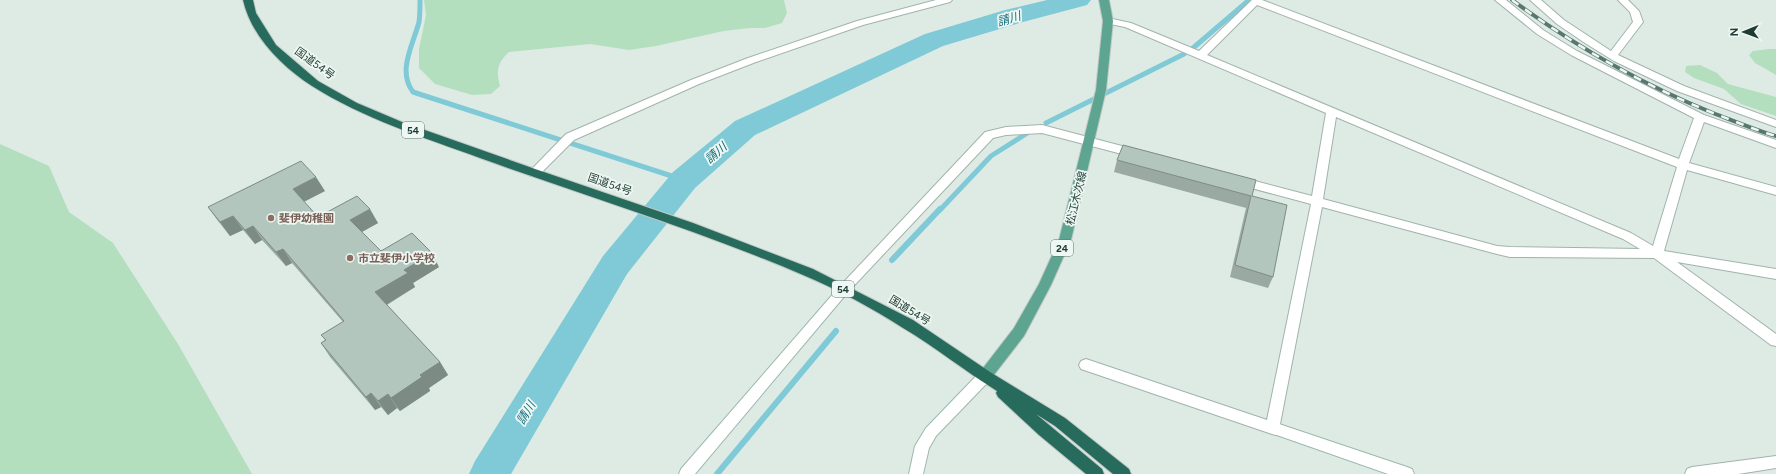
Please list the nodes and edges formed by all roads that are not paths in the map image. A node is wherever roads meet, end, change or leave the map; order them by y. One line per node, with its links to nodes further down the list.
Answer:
1 (248, 0): 18 (highway, 国道54号 / 54)
2 (946, 0): 18 (street)
3 (1104, 0): 8 (main road, 松江木次線 / 24)
4 (1257, 0): 10 (street); 17 (street)
5 (1500, 0): 12 (street)
6 (1535, 0): 9 (street)
7 (1623, 0): 9 (street)
8 (1107, 16): 10 (street); 14 (main road, 松江木次線 / 24)
9 (1612, 55): 13 (street)
10 (1200, 56): 11 (street)
11 (1332, 111): 21 (street); 22 (street)
12 (1700, 117): 15 (street); 17 (street)
13 (1776, 124)
14 (1090, 141): 16 (street); 24 (street); 27 (main road, 松江木次線 / 24)
15 (1776, 144)
16 (1151, 157)
17 (1683, 165): 20 (street); 22 (street)
18 (534, 173): 24 (highway, 国道54号 / 54)
19 (1226, 177): 21 (street)
20 (1776, 191)
21 (1317, 201): 22 (street); 28 (street)
22 (1657, 254): 23 (street); 25 (street)
23 (1776, 274)
24 (844, 289): 27 (highway, 国道54号 / 54); 31 (street)
25 (1776, 341)
26 (1086, 365): 28 (street)
27 (985, 376): 32 (street); 33 (highway, 国道54号 / 54); 34 (highway, 国道54号 / 54)
28 (1274, 429): 30 (street)
29 (1776, 462): 36 (street)
30 (1390, 472): 35 (street)
31 (686, 474)
32 (916, 474)
33 (1097, 474)
34 (1124, 474)
35 (1407, 474)
36 (1692, 474)

